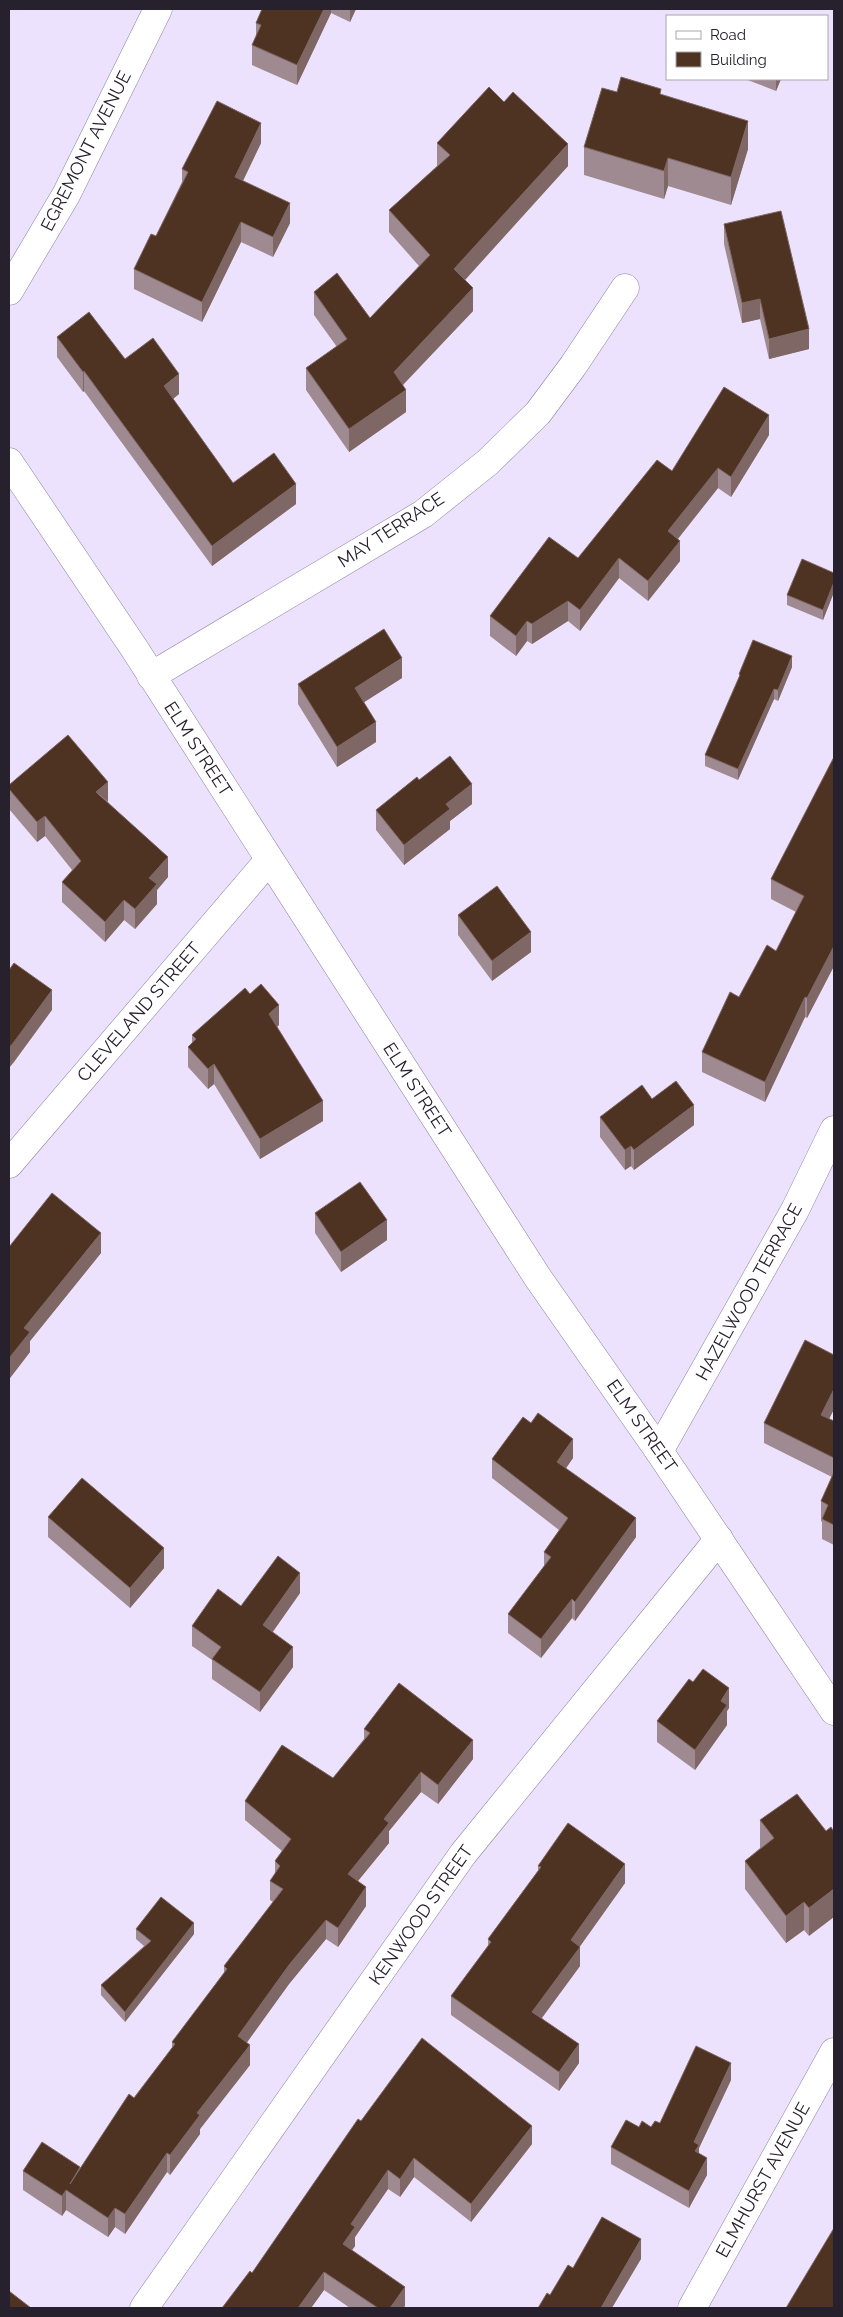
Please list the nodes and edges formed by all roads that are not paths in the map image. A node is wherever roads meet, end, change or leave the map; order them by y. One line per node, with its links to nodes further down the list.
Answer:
1 (158, 9): 3 (street, EGREMONT AVENUE)
2 (625, 288): 5 (street, MAY TERRACE)
3 (9, 291)
4 (9, 462): 5 (street, ELM STREET)
5 (151, 676): 6 (street, ELM STREET)
6 (269, 860): 8 (street, CLEVELAND STREET); 9 (street, ELM STREET)
7 (834, 1130): 9 (street, HAZELWOOD TERRACE)
8 (9, 1164)
9 (660, 1451): 10 (street, ELM STREET)
10 (719, 1539): 11 (street, ELM STREET); 13 (street, KENWOOD STREET)
11 (834, 1711)
12 (834, 2052): 14 (street, ELMHURST AVENUE)
13 (144, 2308)
14 (692, 2308)

